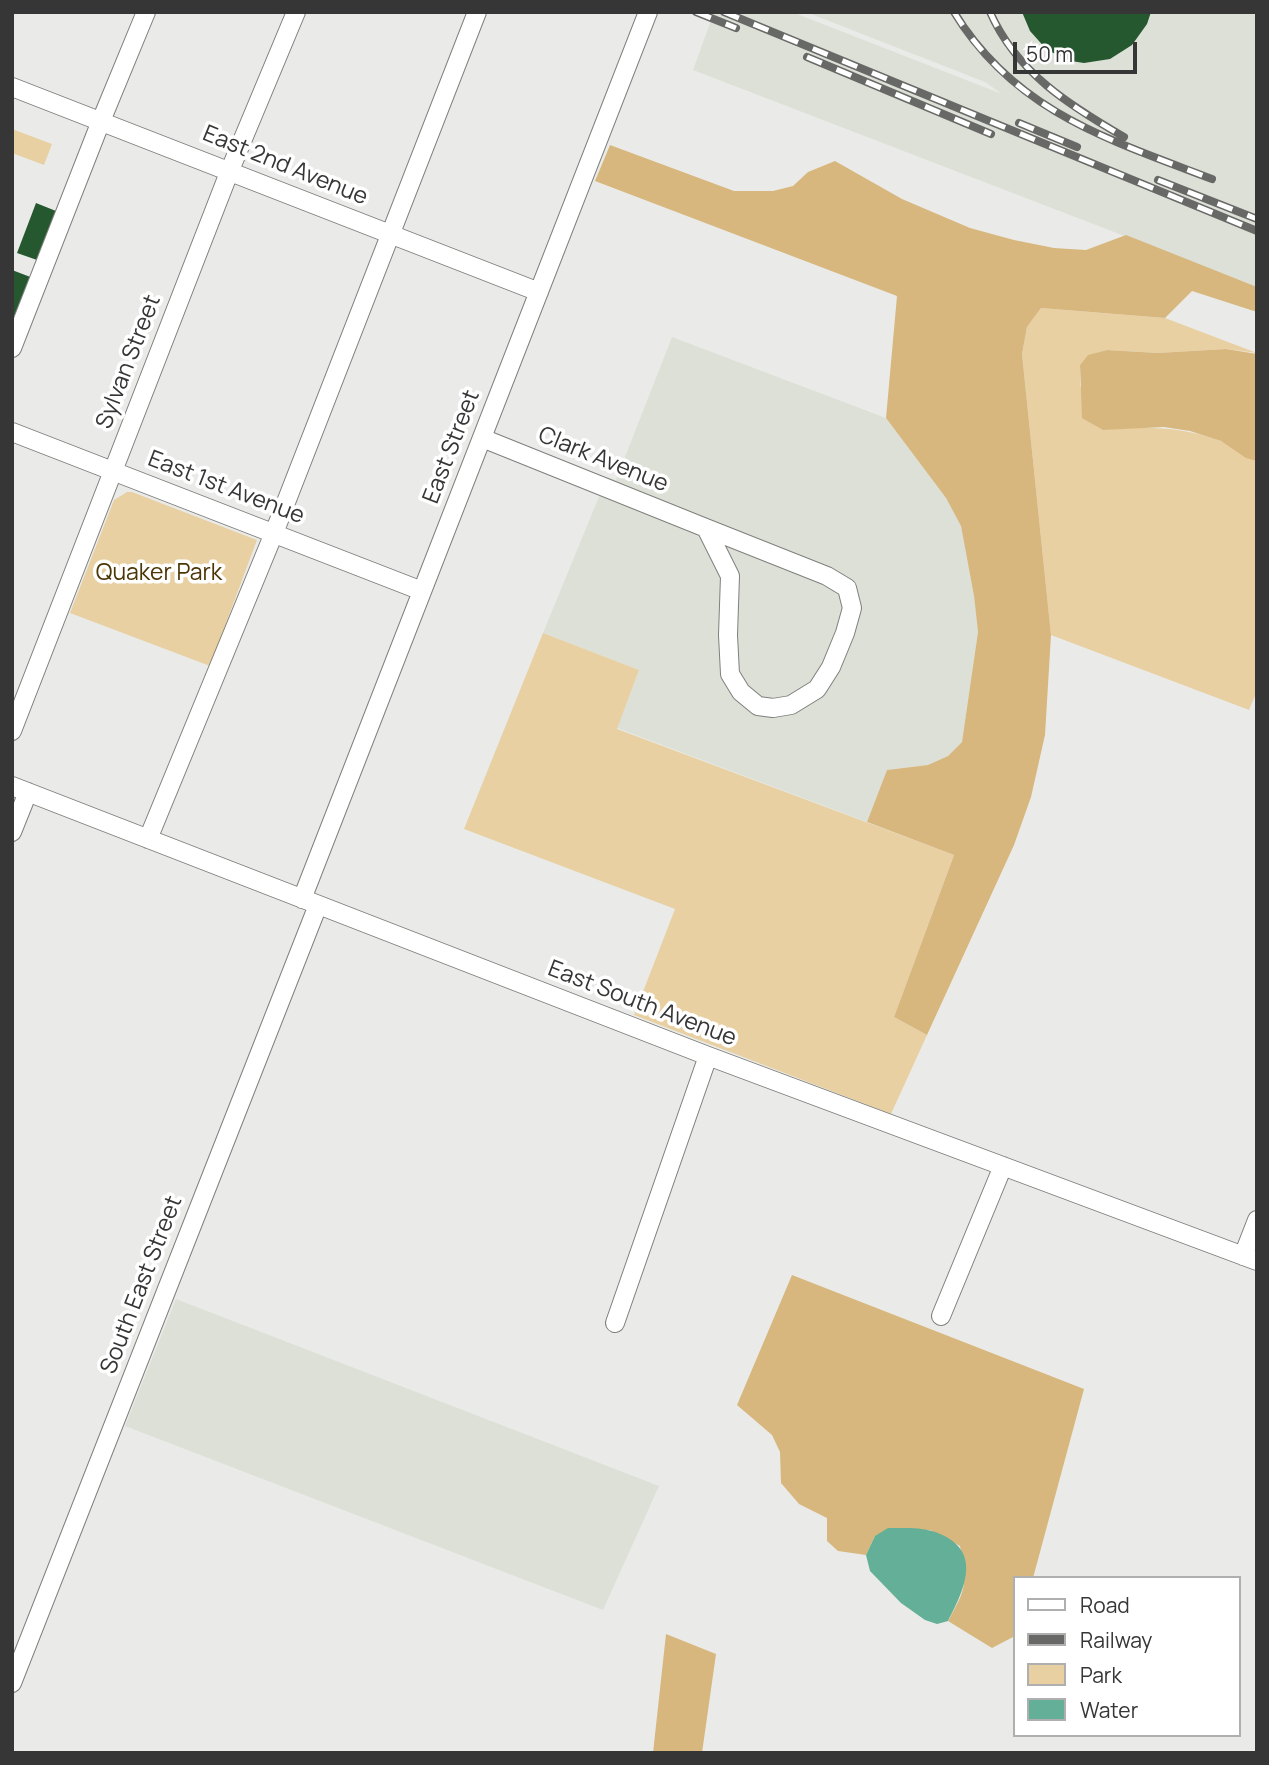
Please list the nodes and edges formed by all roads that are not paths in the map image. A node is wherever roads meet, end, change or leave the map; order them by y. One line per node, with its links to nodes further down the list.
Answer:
1 (146, 12): 6 (street)
2 (296, 12): 7 (street, Sylvan Street)
3 (477, 12): 8 (street)
4 (648, 12): 9 (street, East Street)
5 (12, 87): 6 (street, East 2nd Avenue)
6 (101, 121): 7 (street, East 2nd Avenue); 10 (street)
7 (230, 170): 8 (street, East 2nd Avenue); 13 (street, Sylvan Street)
8 (391, 235): 9 (street, East 2nd Avenue); 15 (street)
9 (539, 292): 12 (street, East Street)
10 (12, 348)
11 (12, 432): 13 (street, East 1st Avenue)
12 (482, 438): 14 (street, Clark Avenue); 16 (street, East Street)
13 (114, 471): 15 (street, East 1st Avenue); 17 (street, Sylvan Street)
14 (706, 528): 14 (street, Clark Avenue)
15 (274, 533): 16 (street, East 1st Avenue); 20 (street)
16 (422, 591): 21 (street, East Street)
17 (12, 731)
18 (20, 789): 19 (street); 20 (street, East South Avenue)
19 (12, 832)
20 (148, 839): 21 (street, East South Avenue)
21 (310, 902): 22 (street, East South Avenue); 28 (street, South East Street)
22 (708, 1056): 23 (street, East South Avenue); 27 (street)
23 (1003, 1166): 25 (street, East South Avenue); 26 (street)
24 (1257, 1220): 25 (street)
25 (1250, 1258)
26 (941, 1316)
27 (615, 1323)
28 (12, 1684)

